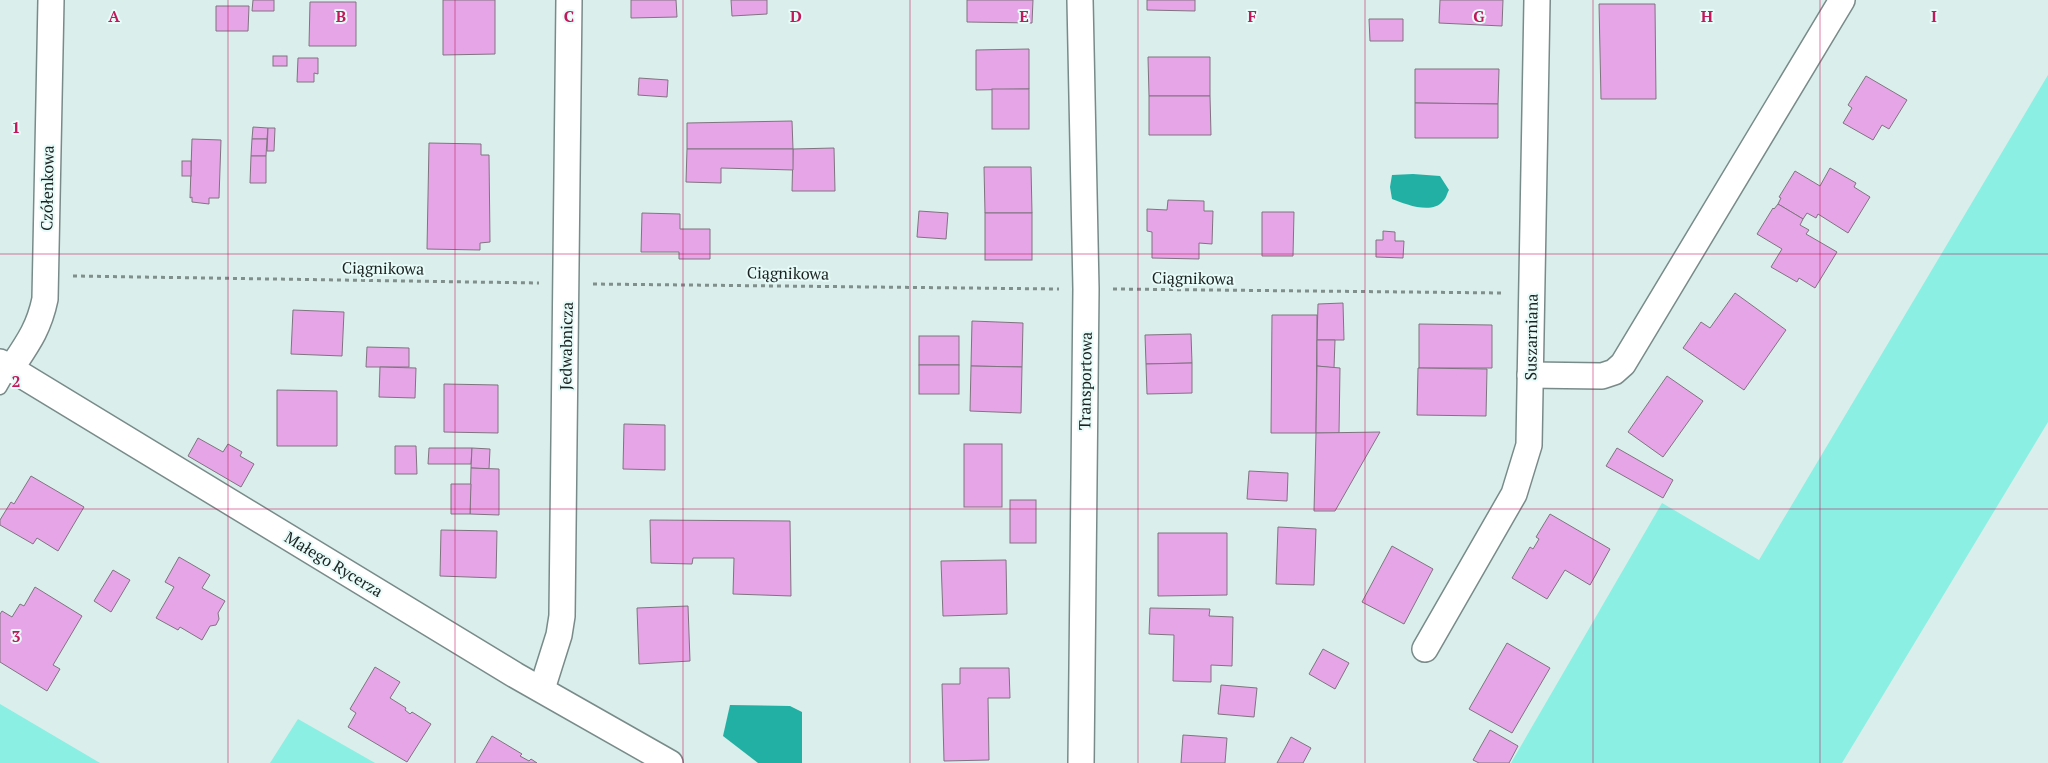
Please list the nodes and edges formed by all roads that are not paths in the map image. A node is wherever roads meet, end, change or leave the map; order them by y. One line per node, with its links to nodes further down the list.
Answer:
1 (51, 0): 6 (street, Czółenkowa)
2 (569, 0): 9 (street, Jedwabnicza)
3 (1080, 0): 11 (street, Transportowa)
4 (1537, 0): 7 (street, Suszarniana)
5 (1842, 0): 7 (street)
6 (4, 372): 9 (street, Małego Rycerza)
7 (1530, 375): 8 (street, Suszarniana)
8 (1424, 648)
9 (542, 689): 10 (street, Małego Rycerza)
10 (670, 763)
11 (1081, 763)

